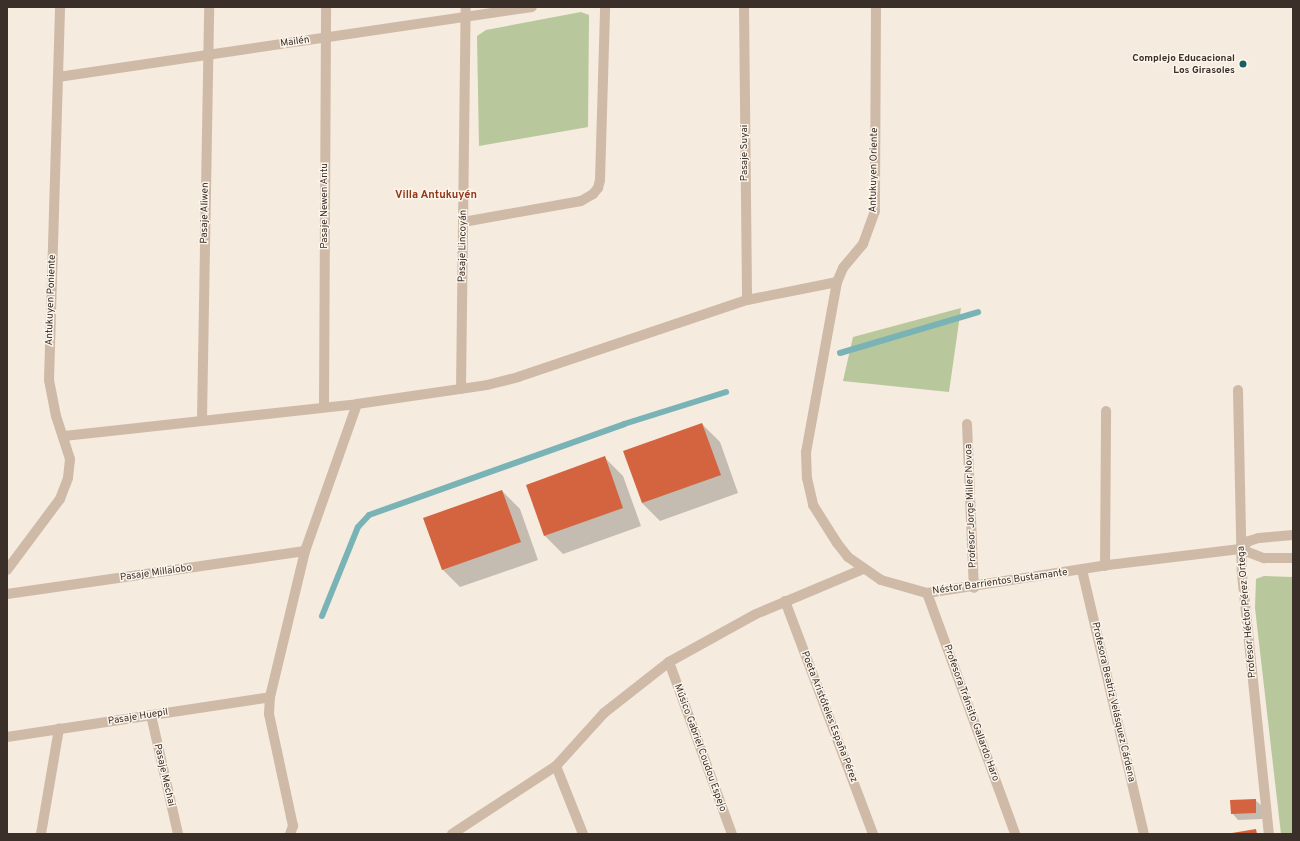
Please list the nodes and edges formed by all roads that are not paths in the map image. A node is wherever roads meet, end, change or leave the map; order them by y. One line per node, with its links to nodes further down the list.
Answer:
1 (60, 7): 12 (street, Antukuyen Poniente)
2 (209, 7): 11 (street, Pasaje Aliwen)
3 (326, 7): 10 (street, Pasaje Newen Antu)
4 (466, 7): 9 (street, Pasaje Lincoyán)
5 (532, 7): 9 (street, Mailén)
6 (605, 7): 13 (street)
7 (744, 7): 15 (street, Pasaje Suyai)
8 (876, 7): 14 (street, Antukuyen Oriente)
9 (466, 18): 10 (street, Mailén); 13 (street, Pasaje Lincoyán)
10 (326, 38): 11 (street, Mailén); 19 (street, Pasaje Newen Antu)
11 (207, 54): 12 (street, Mailén); 21 (street, Pasaje Aliwen)
12 (58, 77): 23 (street, Antukuyen Poniente)
13 (463, 222): 16 (street, Pasaje Lincoyán)
14 (837, 282): 15 (street); 24 (street, Antukuyen Oriente)
15 (747, 300): 16 (street)
16 (461, 389): 18 (street)
17 (1238, 390): 26 (street, Profesor Héctor Pérez Ortega)
18 (357, 404): 19 (street); 27 (street)
19 (324, 406): 21 (street)
20 (1106, 411): 29 (street)
21 (202, 419): 23 (street)
22 (967, 424): 33 (street, Profesor Jorge Miller Novoa)
23 (64, 436): 31 (street, Antukuyen Poniente)
24 (806, 464): 30 (street, Néstor Barrientos Bustamante)
25 (1293, 535): 26 (street, Néstor Barrientos Bustamante)
26 (1240, 549): 28 (street, Néstor Barrientos Bustamante); 29 (street, Néstor Barrientos Bustamante); 52 (street, Profesor Héctor Pérez Ortega)
27 (305, 551): 35 (street, Pasaje Millalobo); 38 (street)
28 (1293, 558)
29 (1105, 566): 32 (street, Néstor Barrientos Bustamante)
30 (863, 569): 34 (street, Néstor Barrientos Bustamante); 36 (street)
31 (7, 570)
32 (1082, 570): 33 (street, Néstor Barrientos Bustamante); 51 (street, Profesora Beatriz Velásquez Cárdena)
33 (974, 588): 34 (street, Néstor Barrientos Bustamante)
34 (927, 593): 50 (street, Profesora Tránsito Gallardo Haro)
35 (7, 594)
36 (785, 601): 37 (street); 49 (street, Poeta Aristóteles España Pérez)
37 (669, 662): 42 (street); 48 (street, Músico Gabriel Coudou Espejo)
38 (270, 697): 39 (street, Pasaje Huepil); 45 (street)
39 (151, 715): 40 (street, Pasaje Huepil); 44 (street, Pasaje Mechai)
40 (59, 729): 41 (street, Pasaje Huepil); 43 (street)
41 (7, 737)
42 (556, 766): 46 (street); 47 (street)
43 (41, 834)
44 (178, 834)
45 (290, 834)
46 (452, 834)
47 (583, 834)
48 (732, 834)
49 (873, 834)
50 (1015, 834)
51 (1144, 834)
52 (1269, 834)

